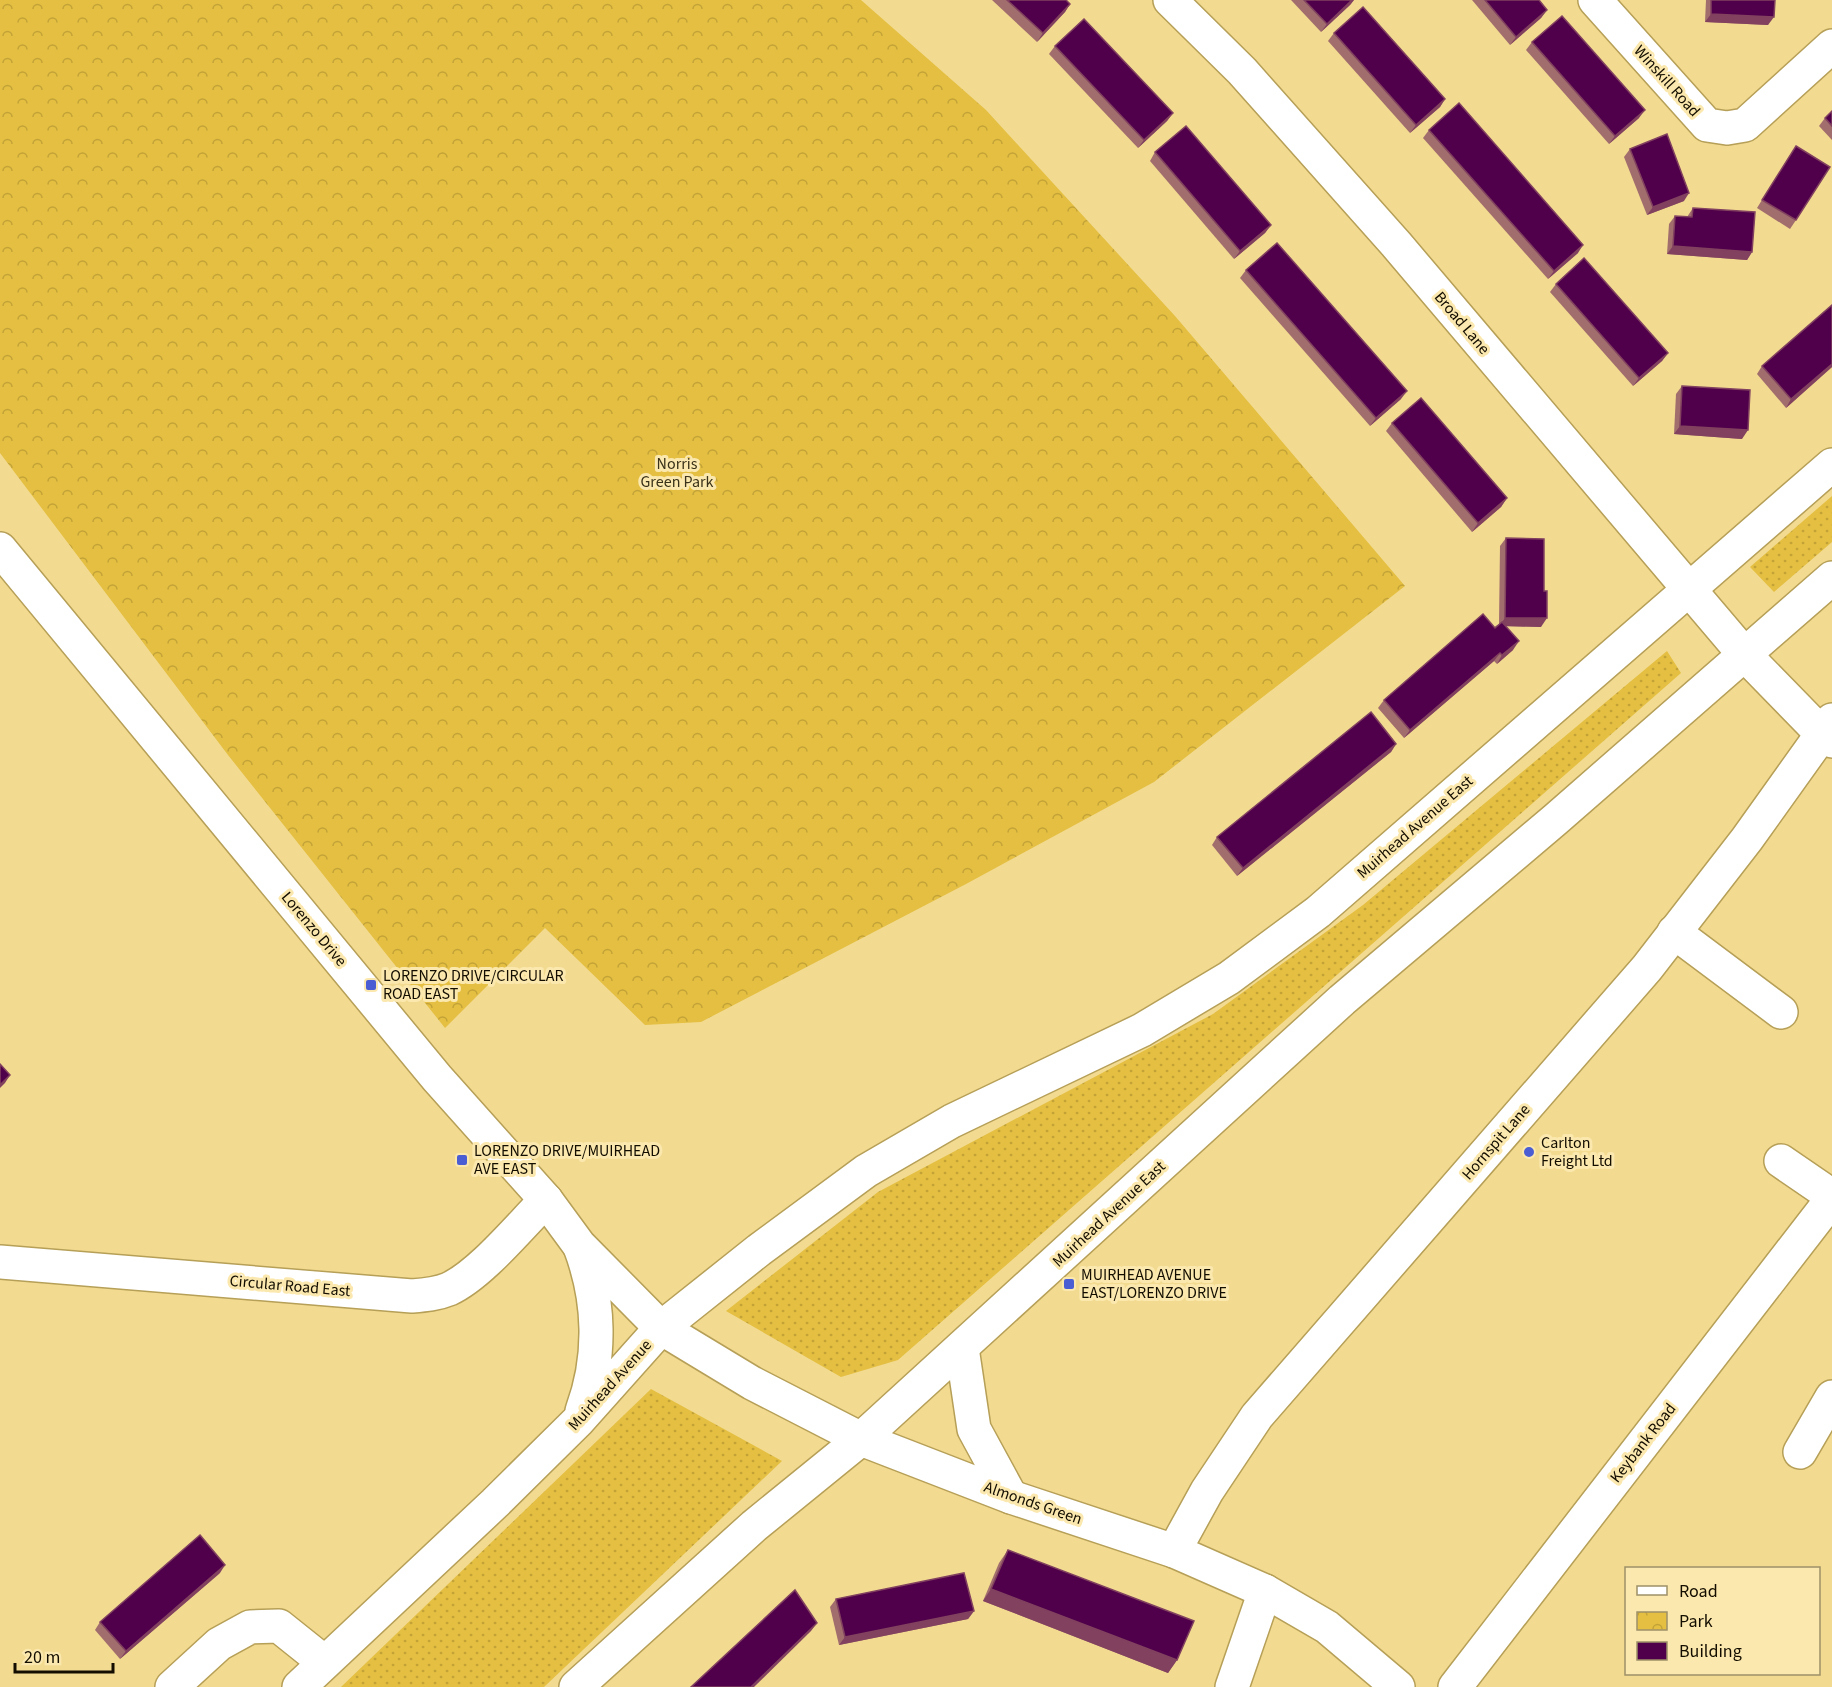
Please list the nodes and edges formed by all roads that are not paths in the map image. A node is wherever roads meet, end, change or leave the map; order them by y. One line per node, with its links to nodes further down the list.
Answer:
1 (1170, 0): 7 (street, Broad Lane)
2 (1595, 0): 3 (street, Winskill Road)
3 (1832, 46)
4 (1832, 465): 7 (street, Muirhead Avenue East)
5 (2, 557): 15 (street, Lorenzo Drive)
6 (1832, 578): 8 (street, Muirhead Avenue East)
7 (1689, 589): 8 (street, Broad Lane); 12 (street, Muirhead Avenue East)
8 (1744, 654): 9 (street, Broad Lane); 19 (street, Muirhead Avenue East)
9 (1829, 732): 10 (street, Hornspit Lane)
10 (1674, 932): 11 (street); 25 (street, Hornspit Lane)
11 (1781, 1012)
12 (952, 1121): 18 (street, Muirhead Avenue)
13 (1781, 1161): 14 (street, Keybank Road)
14 (1832, 1198): 33 (street, Keybank Road)
15 (546, 1200): 16 (street, Lorenzo Drive); 17 (street, Circular Road East)
16 (579, 1245): 18 (street, Lorenzo Drive); 21 (street)
17 (0, 1262)
18 (661, 1328): 21 (street, Muirhead Avenue); 22 (street, Almonds Green)
19 (962, 1348): 22 (street); 24 (street)
20 (1832, 1397): 23 (street)
21 (578, 1421): 27 (street, Muirhead Avenue)
22 (861, 1439): 24 (street, Almonds Green); 30 (street)
23 (1800, 1452)
24 (1011, 1497): 25 (street, Almonds Green)
25 (1174, 1551): 26 (street, Almonds Green)
26 (1265, 1592): 31 (street); 32 (street, Almonds Green)
27 (324, 1662): 28 (street); 29 (street, Muirhead Avenue)
28 (171, 1687)
29 (299, 1687)
30 (576, 1687)
31 (1232, 1687)
32 (1398, 1687)
33 (1455, 1687)

